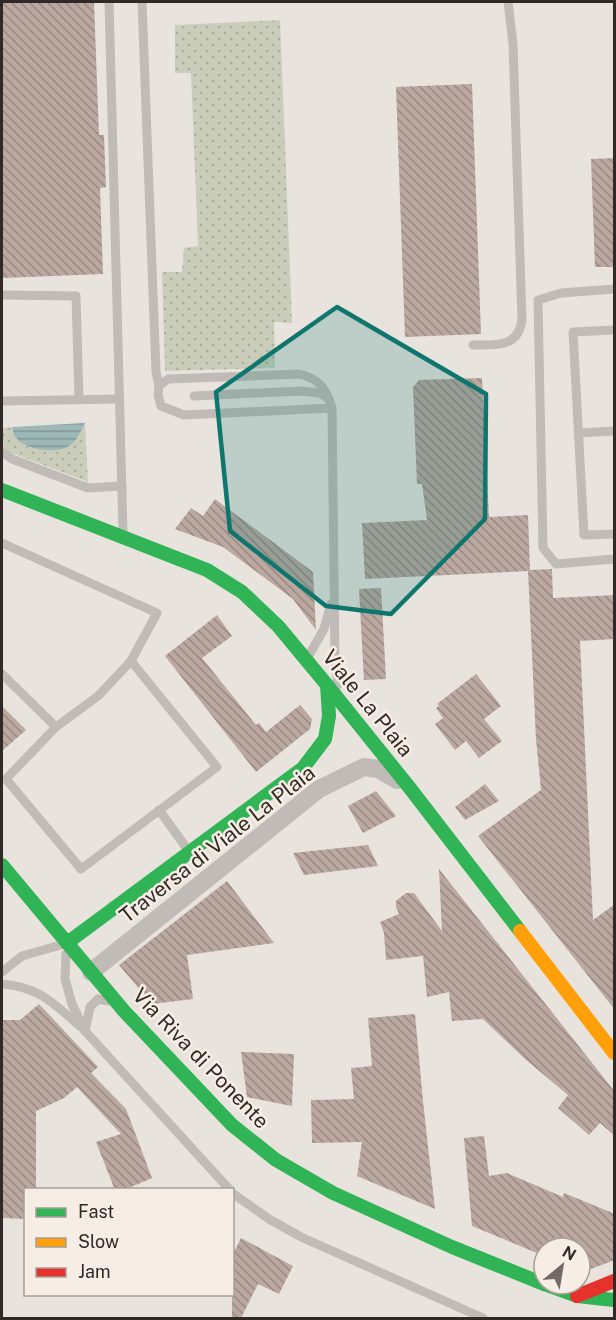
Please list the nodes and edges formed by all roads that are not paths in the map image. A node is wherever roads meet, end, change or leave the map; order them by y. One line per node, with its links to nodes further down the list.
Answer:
1 (109, 2): 11 (lane)
2 (141, 2): 8 (lane)
3 (508, 2): 7 (lane)
4 (615, 289): 22 (lane)
5 (2, 295): 10 (lane)
6 (615, 330): 15 (lane)
7 (473, 345)
8 (159, 386): 13 (lane); 13 (lane)
9 (194, 396): 13 (lane)
10 (79, 399): 11 (lane); 12 (lane)
11 (119, 399): 17 (lane)
12 (2, 400)
13 (330, 403): 23 (lane)
14 (615, 431): 15 (lane)
15 (579, 433): 19 (lane)
16 (2, 452): 17 (lane)
17 (122, 486): 20 (lane)
18 (2, 490): 20 (main road, Viale La Plaia)
19 (615, 534)
20 (123, 537): 24 (main road, Viale La Plaia)
21 (2, 543): 25 (lane)
22 (615, 559)
23 (334, 593): 24 (lane); 28 (lane)
24 (306, 659): 27 (main road, Viale La Plaia)
25 (131, 661): 29 (lane); 31 (lane)
26 (2, 674): 29 (lane)
27 (327, 685): 28 (main road, Viale La Plaia); 32 (main road, Traversa di Viale La Plaia)
28 (340, 700): 30 (main road, Viale La Plaia)
29 (56, 727): 31 (lane)
30 (409, 787): 36 (street, Traversa di Viale La Plaia); 40 (main road, Viale La Plaia)
31 (159, 810): 32 (lane)
32 (189, 852): 34 (main road, Traversa di Viale La Plaia)
33 (2, 865): 34 (main road, Via Riva di Ponente)
34 (67, 943): 35 (lane); 36 (main road, Via Riva di Ponente); 39 (lane)
35 (2, 972)
36 (91, 972): 38 (main road, Via Riva di Ponente)
37 (2, 984): 39 (lane)
38 (116, 1002): 39 (lane); 43 (main road, Via Riva di Ponente)
39 (85, 1031): 41 (lane)
40 (615, 1053)
41 (228, 1188)
42 (234, 1193): 48 (lane)
43 (532, 1279)
44 (615, 1281): 45 (main road)
45 (592, 1290)
46 (578, 1296): 47 (main road, Via Riva di Ponente)
47 (615, 1300)
48 (483, 1318)

